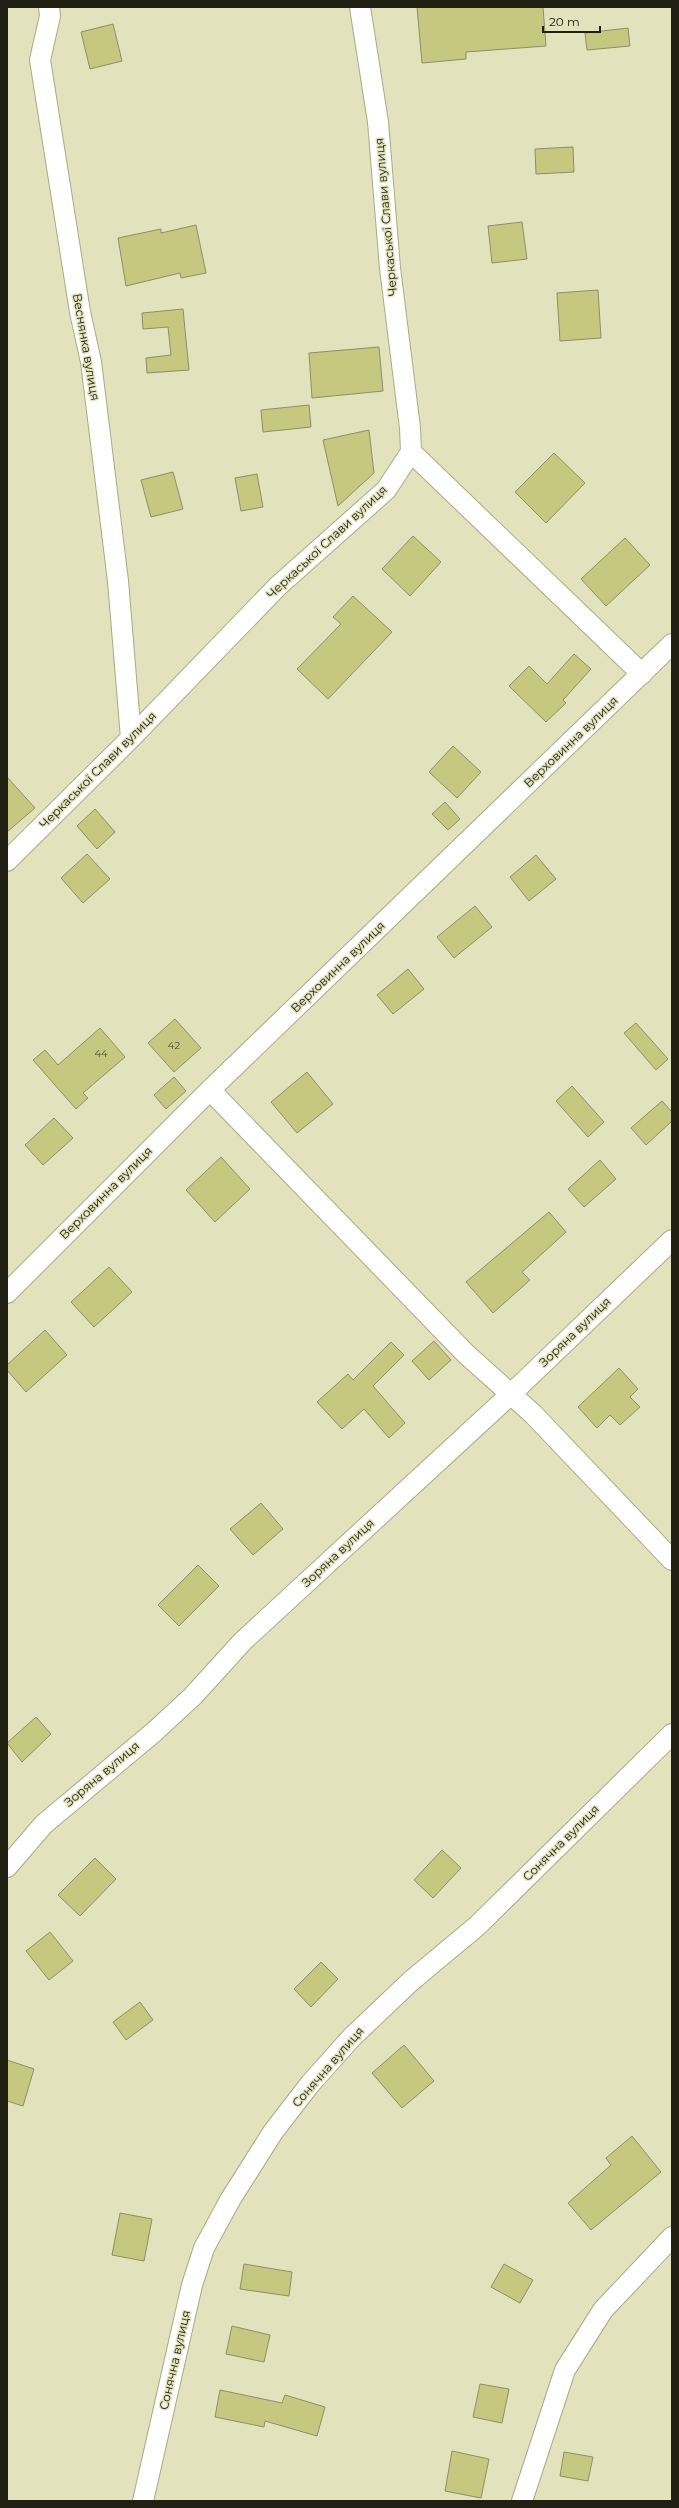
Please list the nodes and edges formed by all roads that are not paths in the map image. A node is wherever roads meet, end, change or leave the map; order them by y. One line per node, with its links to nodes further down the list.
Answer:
1 (49, 7): 6 (street, Веснянка вулиця)
2 (360, 7): 3 (street, Черкаської Слави вулиця)
3 (411, 452): 5 (street); 6 (street, Черкаської Слави вулиця)
4 (672, 644): 5 (street, Верховинна вулиця)
5 (642, 674): 8 (street, Верховинна вулиця)
6 (131, 738): 7 (street, Черкаської Слави вулиця)
7 (7, 861)
8 (210, 1090): 10 (street, Верховинна вулиця); 11 (street)
9 (672, 1240): 11 (street, Зоряна вулиця)
10 (7, 1293)
11 (511, 1394): 12 (street); 14 (street, Зоряна вулиця)
12 (672, 1560)
13 (672, 1734): 16 (street, Сонячна вулиця)
14 (7, 1867)
15 (672, 2237): 17 (street)
16 (143, 2501)
17 (522, 2501)

